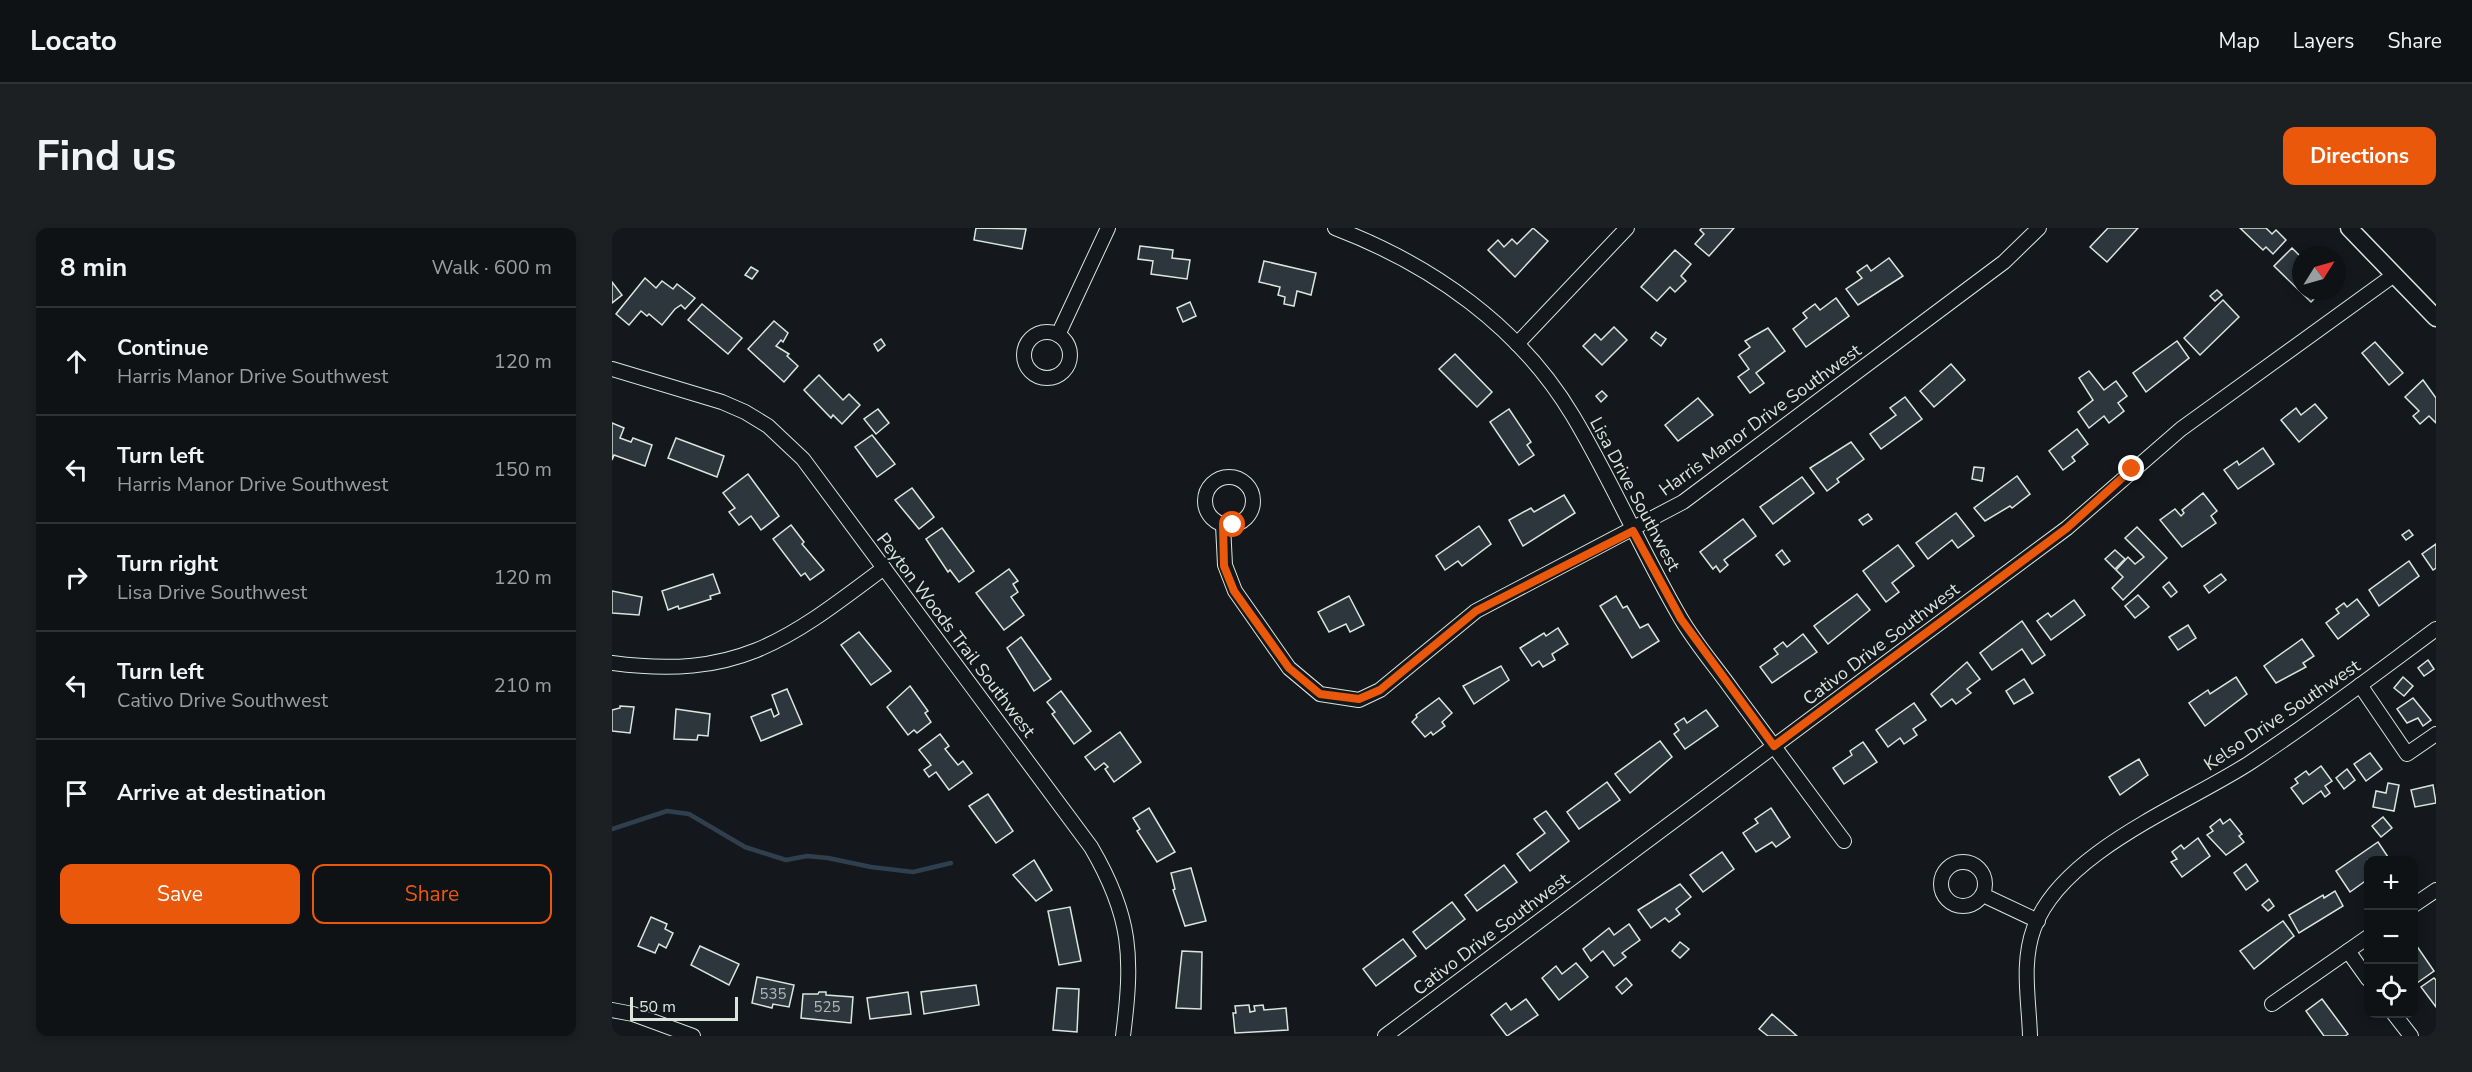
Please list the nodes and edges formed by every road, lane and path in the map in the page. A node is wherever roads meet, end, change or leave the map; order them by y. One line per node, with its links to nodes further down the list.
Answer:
1 (1108, 228): 9 (street)
2 (1335, 228): 6 (street, Lisa Drive Southwest)
3 (1627, 228): 10 (street)
4 (2039, 228): 13 (street, Harris Manor Drive Southwest)
5 (2349, 228): 7 (street)
6 (1370, 234): 10 (street, Lisa Drive Southwest)
7 (2394, 275): 8 (street); 19 (street, Cativo Drive Southwest)
8 (2436, 318)
9 (1058, 334)
10 (1517, 344): 13 (street, Lisa Drive Southwest)
11 (612, 369): 14 (street, Peyton Woods Trail Southwest)
12 (1223, 525): 13 (street, Harris Manor Drive Southwest)
13 (1633, 531): 19 (street, Lisa Drive Southwest)
14 (884, 568): 16 (street); 32 (street, Peyton Woods Trail Southwest)
15 (2436, 628): 17 (street, Kelso Drive Southwest)
16 (612, 663)
17 (2360, 685): 18 (street); 24 (street, Kelso Drive Southwest)
18 (2436, 734)
19 (1774, 746): 20 (street, Lisa Drive Southwest); 33 (street, Cativo Drive Southwest)
20 (1844, 841)
21 (2436, 890): 23 (street)
22 (1983, 895): 24 (street)
23 (2418, 902)
24 (2038, 921): 34 (street, Kelso Drive Southwest)
25 (2364, 940): 26 (street)
26 (2343, 955): 27 (street); 28 (street)
27 (2364, 975)
28 (2272, 1004)
29 (612, 1010): 31 (street)
30 (2397, 1018): 35 (street)
31 (693, 1036)
32 (1123, 1036)
33 (1385, 1036)
34 (2030, 1036)
35 (2411, 1036)

